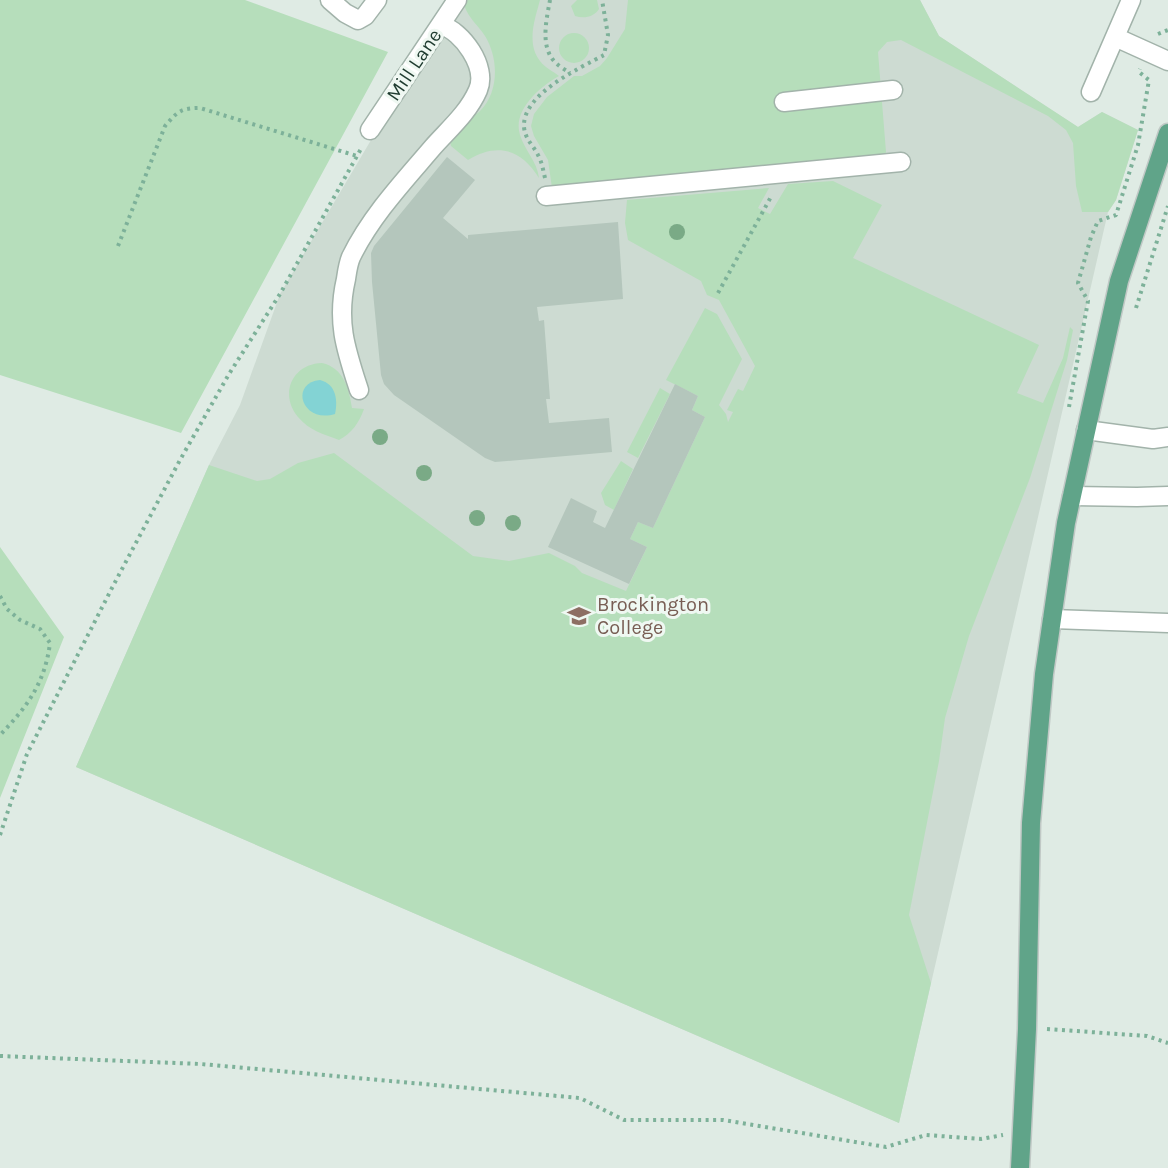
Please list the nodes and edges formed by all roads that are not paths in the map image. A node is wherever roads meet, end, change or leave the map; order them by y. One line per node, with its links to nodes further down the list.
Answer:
1 (330, 0): 2 (street)
2 (376, 0)
3 (457, 0): 5 (street, Mill Lane)
4 (1131, 0): 6 (street)
5 (441, 25): 11 (street, Mill Lane); 15 (street)
6 (1115, 37): 7 (street); 9 (street)
7 (1168, 62)
8 (892, 90): 10 (street)
9 (1091, 92)
10 (784, 102)
11 (370, 130)
12 (1168, 133): 16 (main road)
13 (901, 162): 14 (street)
14 (546, 196)
15 (359, 390)
16 (1086, 430): 17 (street); 18 (main road)
17 (1168, 436)
18 (1072, 496): 19 (street); 20 (main road)
19 (1168, 496)
20 (1052, 619): 21 (street); 22 (main road)
21 (1168, 623)
22 (1020, 1168)

